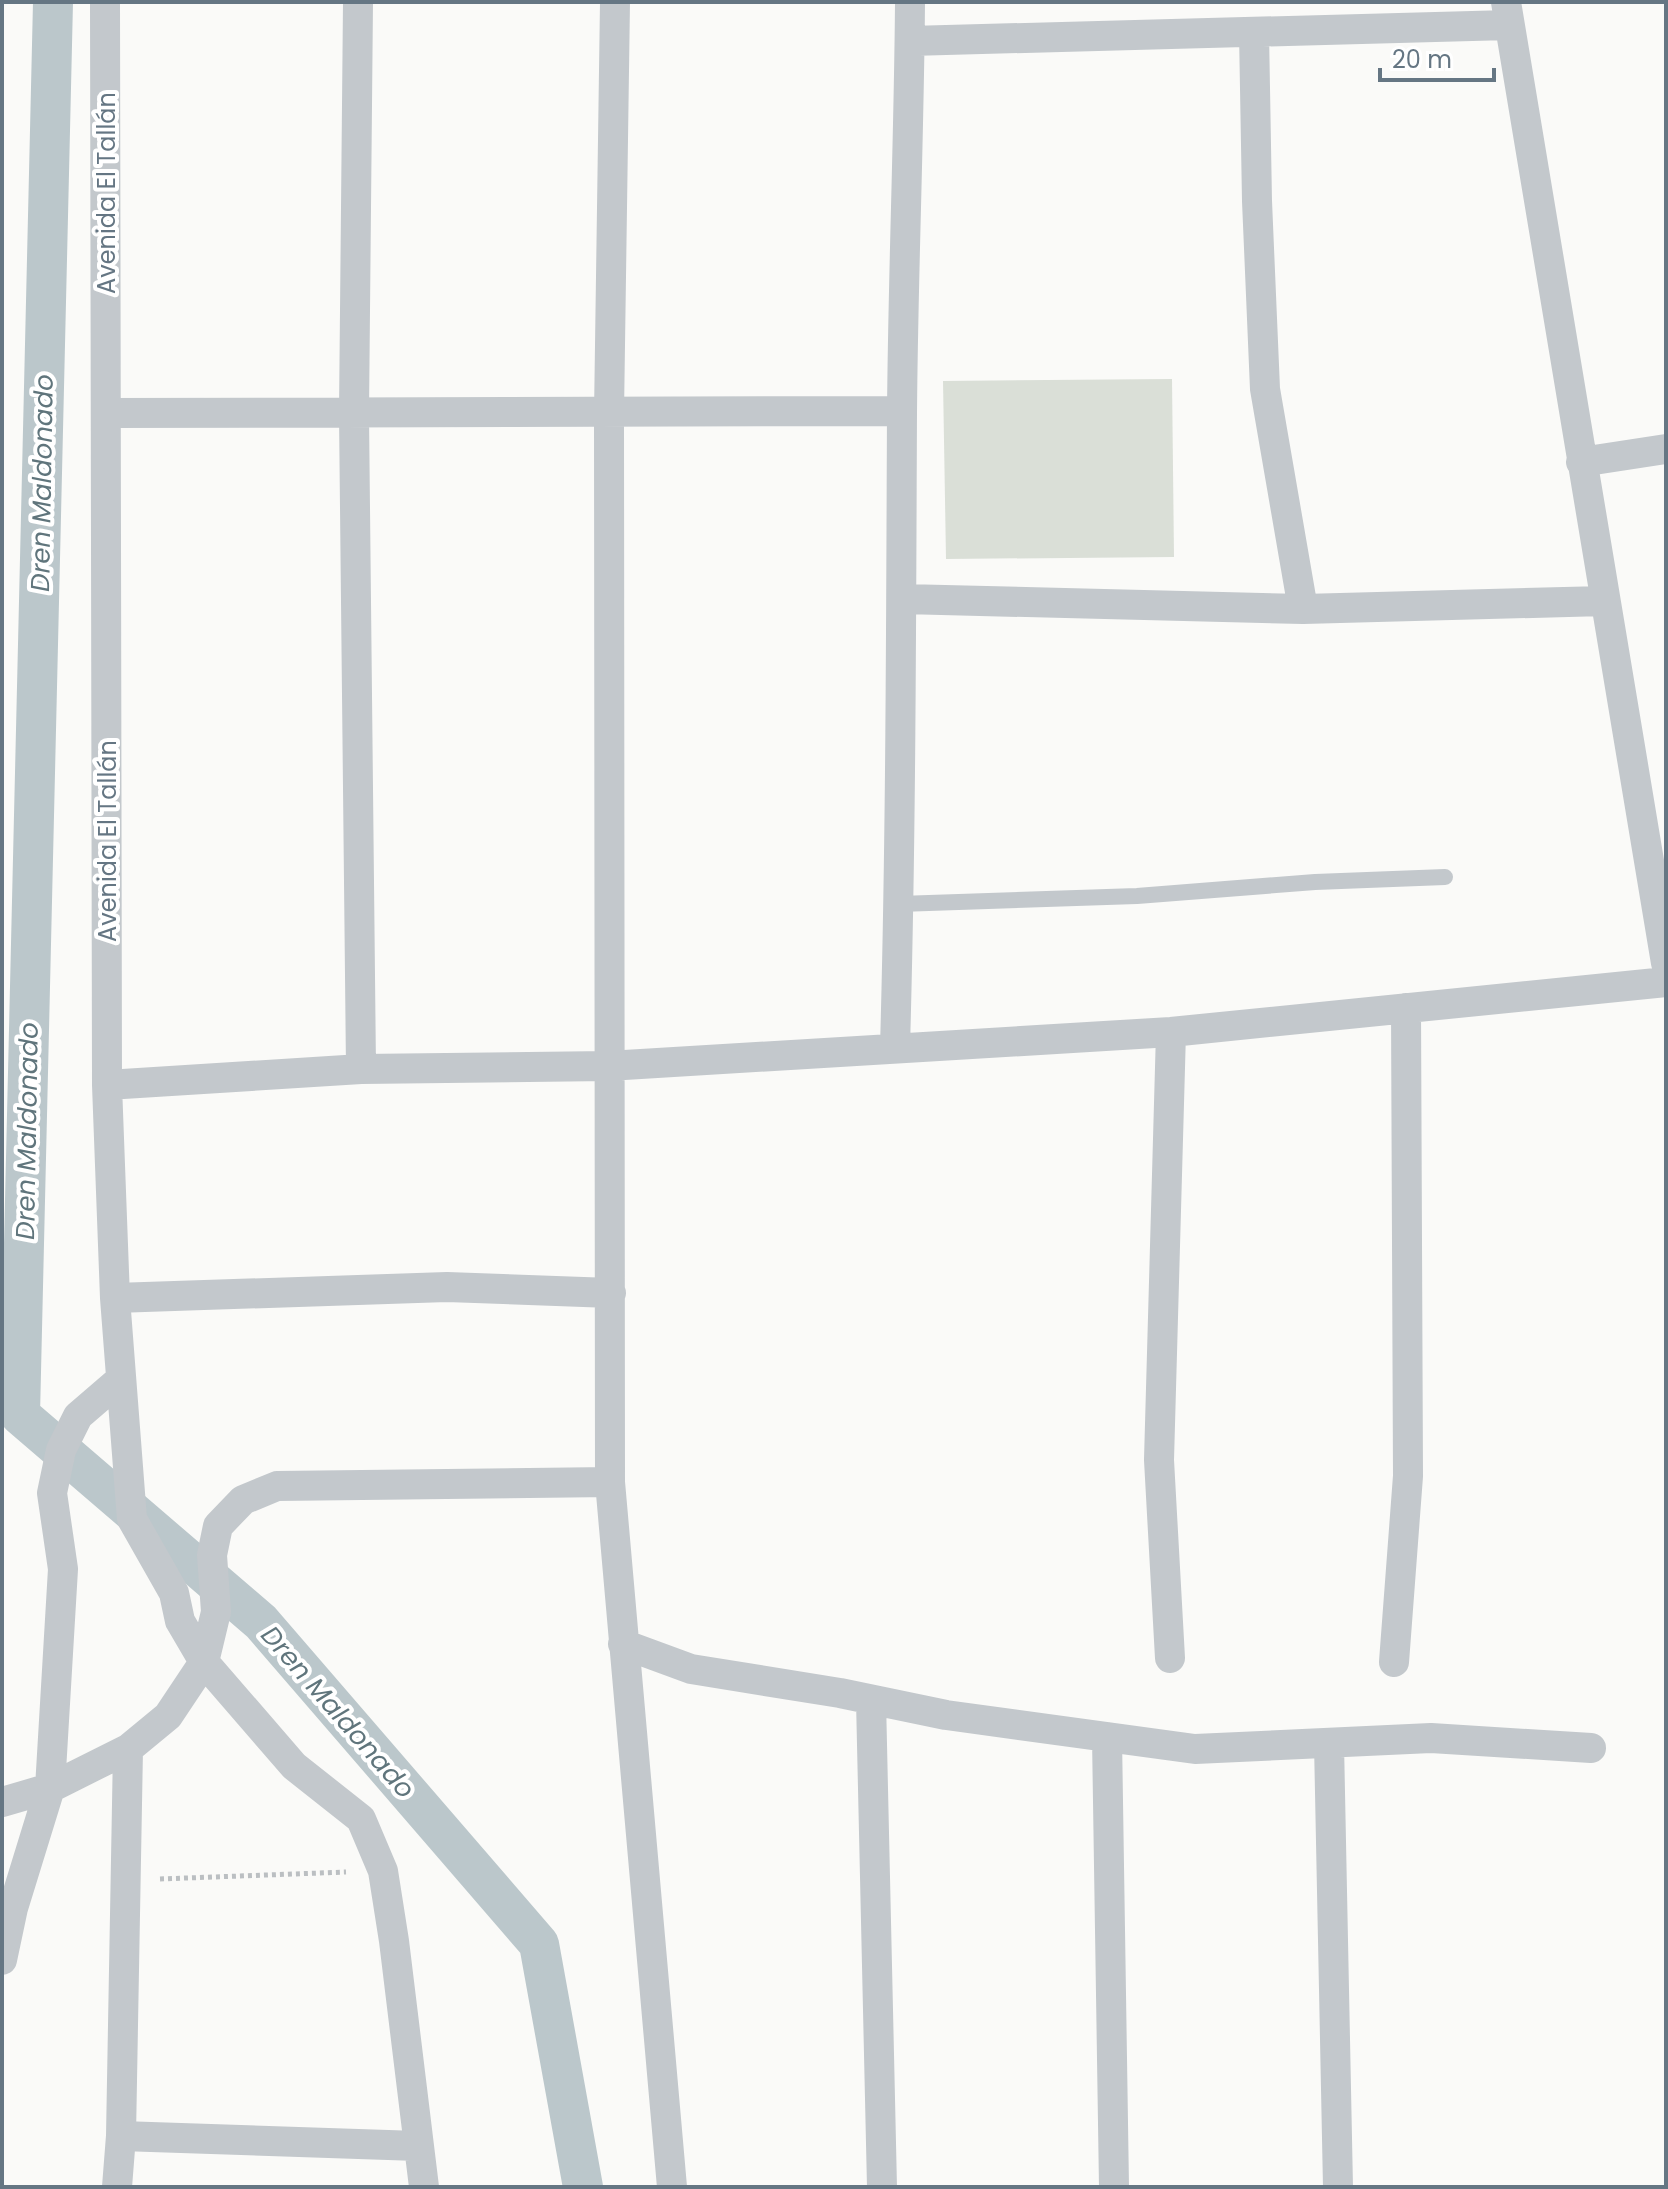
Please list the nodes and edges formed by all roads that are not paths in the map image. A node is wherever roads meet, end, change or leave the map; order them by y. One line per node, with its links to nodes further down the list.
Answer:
1 (105, 2): 9 (street, Avenida El Tallán)
2 (358, 2): 10 (street)
3 (615, 2): 11 (street)
4 (910, 2): 7 (street)
5 (1508, 14): 6 (street); 13 (street)
6 (1254, 32): 7 (street); 16 (street)
7 (910, 41): 8 (street)
8 (902, 411): 11 (street); 14 (street)
9 (107, 413): 10 (street); 26 (street, Avenida El Tallán)
10 (354, 414): 11 (street); 25 (street)
11 (609, 414): 24 (street)
12 (1666, 449): 13 (street)
13 (1581, 462): 15 (street)
14 (903, 599): 16 (street); 18 (street)
15 (1604, 601): 16 (street); 19 (street)
16 (1303, 609)
17 (1445, 877): 18 (lane)
18 (899, 904): 23 (street)
19 (1666, 963)
20 (1666, 982): 21 (street)
21 (1406, 1008): 22 (street); 34 (street)
22 (1171, 1032): 23 (street); 32 (street)
23 (895, 1047): 24 (street)
24 (608, 1066): 25 (street); 27 (street)
25 (361, 1069): 26 (street)
26 (107, 1085): 28 (street, Avenida El Tallán)
27 (611, 1293): 28 (street); 30 (street)
28 (115, 1298): 29 (street, Avenida El Tallán)
29 (121, 1379): 33 (street, Avenida El Tallán); 40 (street)
30 (610, 1482): 31 (street); 33 (street)
31 (623, 1644): 35 (street); 47 (street)
32 (1170, 1658)
33 (204, 1662): 39 (street); 44 (street, Avenida El Tallán)
34 (1394, 1662)
35 (871, 1700): 36 (street); 48 (street)
36 (1107, 1737): 37 (street); 49 (street)
37 (1329, 1743): 38 (street); 50 (street)
38 (1591, 1748)
39 (128, 1749): 40 (street); 43 (street)
40 (50, 1788): 41 (street); 42 (street)
41 (2, 1802)
42 (2, 1960)
43 (121, 2136): 44 (street); 45 (street)
44 (418, 2146): 46 (street, Avenida El Tallán)
45 (114, 2186)
46 (424, 2187)
47 (672, 2187)
48 (882, 2187)
49 (1114, 2187)
50 (1338, 2187)

